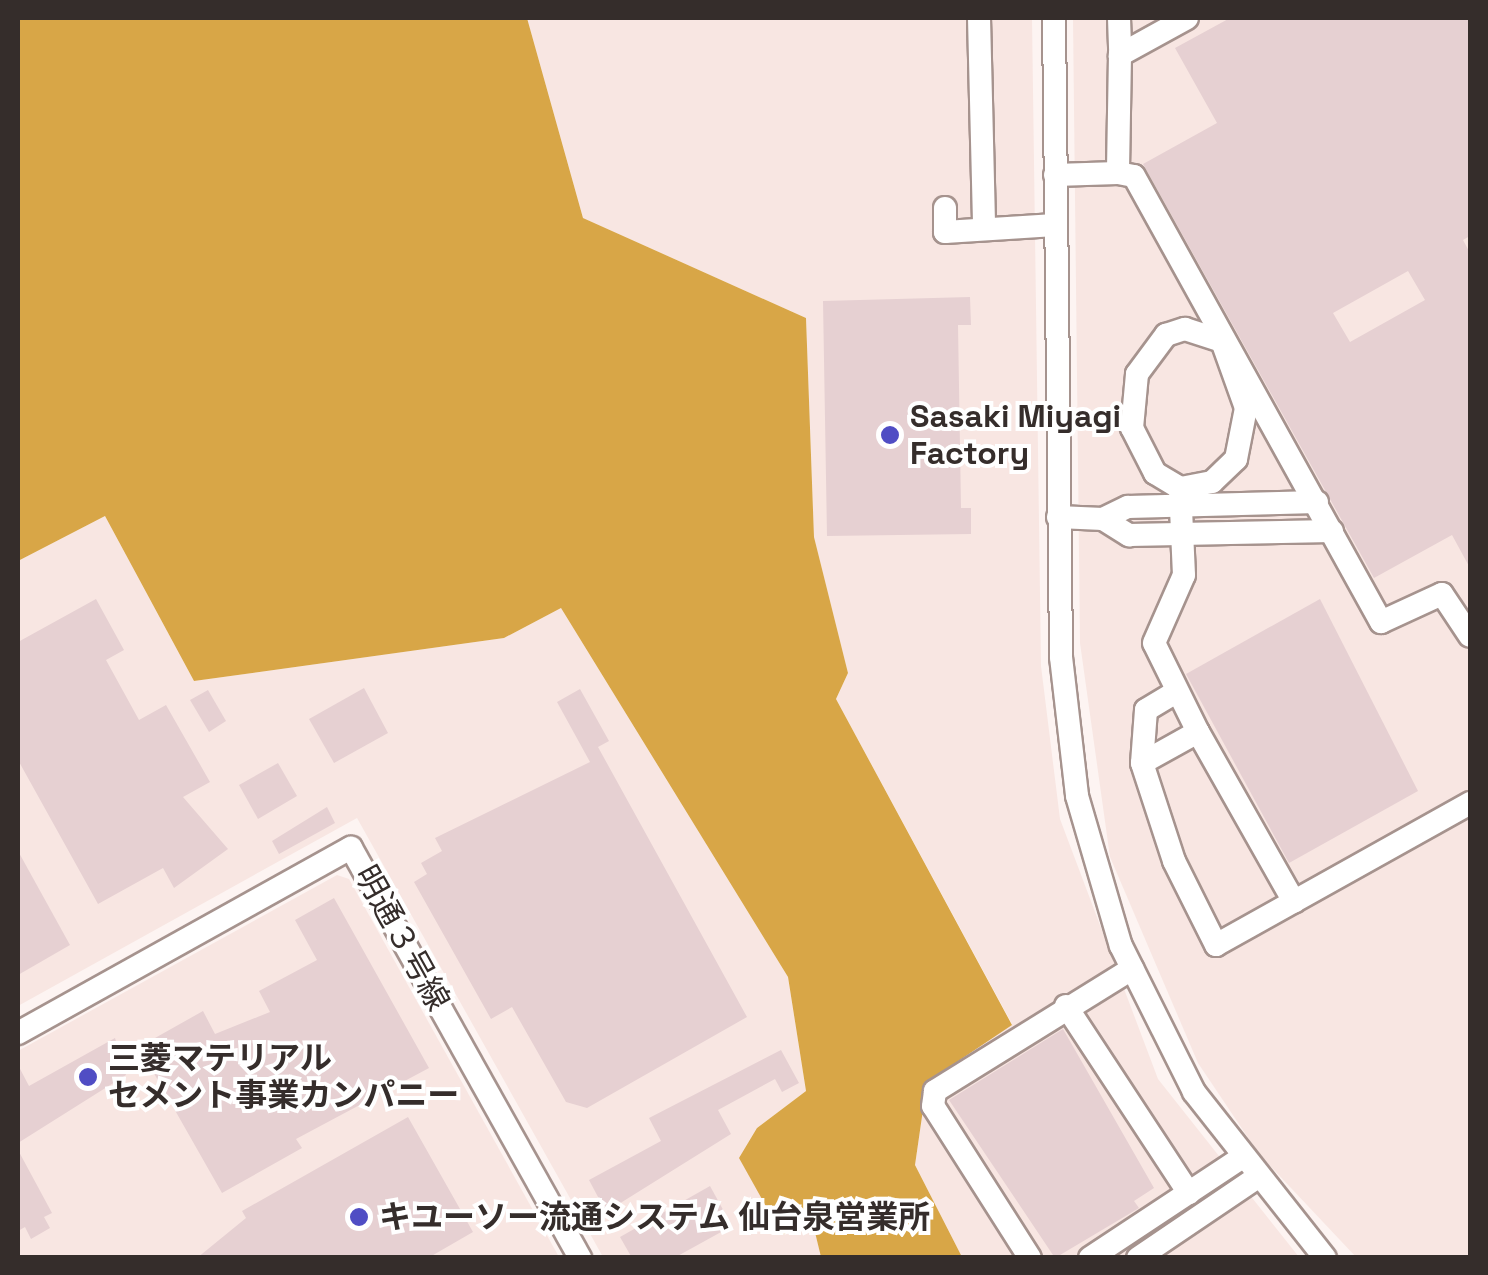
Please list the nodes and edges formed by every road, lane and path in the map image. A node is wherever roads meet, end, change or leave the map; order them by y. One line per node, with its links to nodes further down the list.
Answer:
1 (979, 18): 10 (street)
2 (1054, 18): 7 (street)
3 (1120, 18): 5 (street)
4 (1188, 18): 5 (street)
5 (1120, 55): 6 (street)
6 (1118, 174): 7 (street); 11 (street)
7 (1055, 175): 9 (street)
8 (945, 208): 10 (street)
9 (1055, 225): 10 (street); 14 (street)
10 (984, 229)
11 (1236, 359): 12 (street); 12 (street); 13 (street)
12 (1180, 497): 13 (street); 15 (street); 17 (street)
13 (1316, 502): 16 (street)
14 (1058, 518): 15 (street); 24 (street)
15 (1103, 520): 17 (street)
16 (1332, 530): 17 (street); 18 (street)
17 (1181, 534): 19 (street)
18 (1470, 636)
19 (1176, 692): 20 (street); 21 (street)
20 (1198, 732): 21 (street); 23 (street)
21 (1142, 764): 23 (street)
22 (1470, 803): 23 (street)
23 (1294, 902)
24 (1132, 969): 25 (street); 27 (street)
25 (1066, 1006): 29 (street); 31 (street)
26 (18, 1033): 30 (street, 明通３号線)
27 (1241, 1158): 28 (street); 29 (street)
28 (1256, 1178): 33 (street); 34 (street)
29 (1189, 1192): 32 (street)
30 (580, 1258)
31 (1030, 1258)
32 (1090, 1258)
33 (1138, 1258)
34 (1325, 1258)

